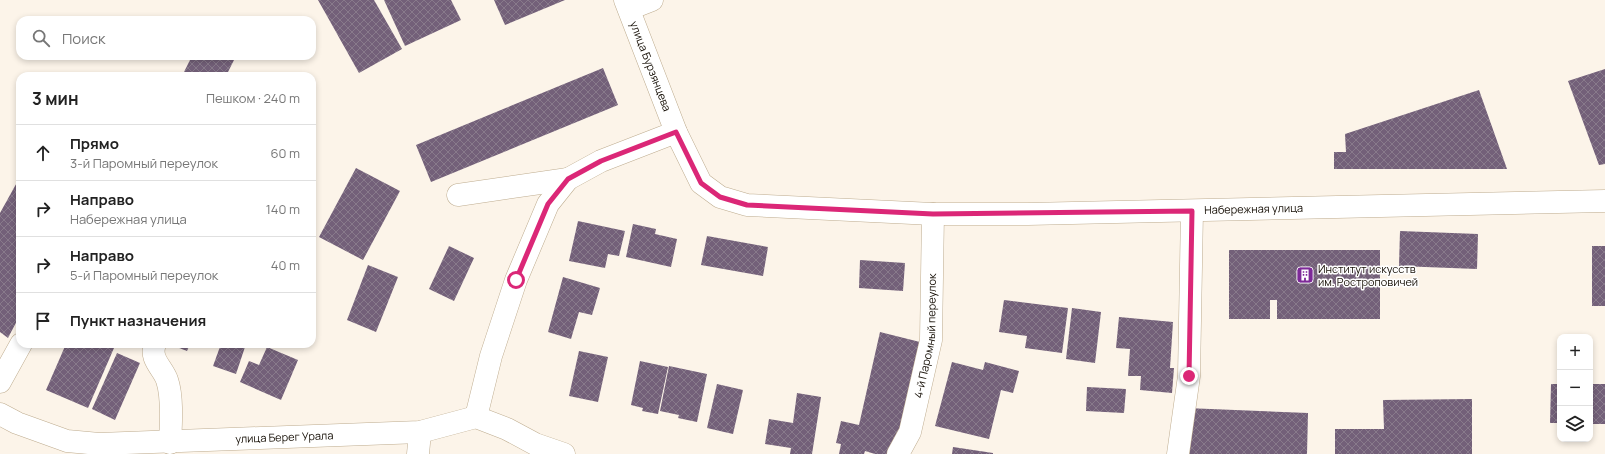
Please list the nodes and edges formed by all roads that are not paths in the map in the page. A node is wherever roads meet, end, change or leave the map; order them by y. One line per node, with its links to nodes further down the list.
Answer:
1 (652, 0): 2 (street)
2 (627, 5): 3 (street, улица Бурзянцева)
3 (676, 132): 4 (street); 8 (street, Набережная улица)
4 (568, 179): 5 (street); 13 (street)
5 (458, 195)
6 (1605, 201): 7 (street, Набережная улица)
7 (1192, 211): 8 (street, Набережная улица); 19 (street)
8 (933, 214): 18 (street, 4-й Паромный переулок)
9 (19, 348): 11 (street)
10 (153, 348): 15 (street)
11 (0, 382)
12 (0, 414): 15 (street, улица Берег Урала)
13 (476, 417): 14 (street, улица Берег Урала); 17 (street)
14 (420, 432): 15 (street, улица Берег Урала); 16 (street)
15 (170, 443)
16 (418, 454)
17 (564, 454)
18 (898, 454)
19 (1178, 454)

